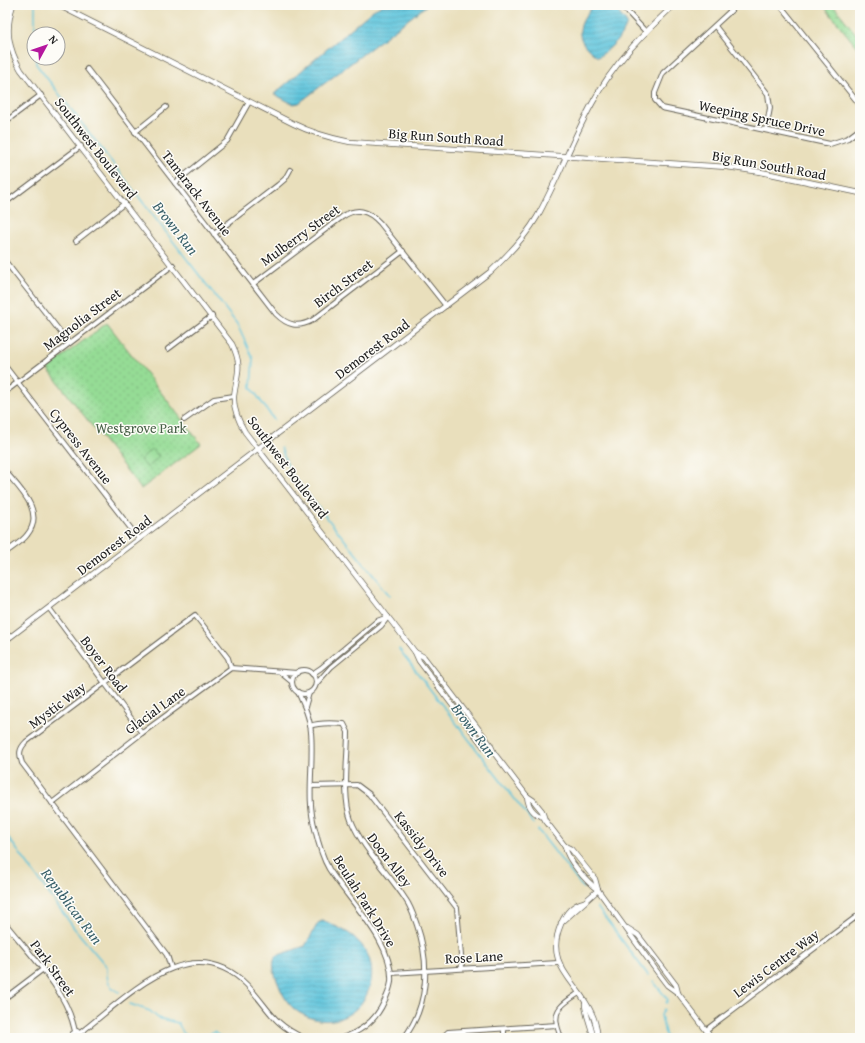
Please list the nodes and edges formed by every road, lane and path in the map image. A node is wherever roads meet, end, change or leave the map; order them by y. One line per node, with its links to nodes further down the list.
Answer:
1 (13, 5): 9 (street, Southwest Boulevard)
2 (58, 5): 12 (street, Big Run South Road)
3 (621, 5): 8 (street)
4 (674, 5): 8 (street, Demorest Road)
5 (737, 5): 7 (street)
6 (780, 5): 13 (street)
7 (715, 26): 17 (street); 17 (street, Weeping Spruce Drive)
8 (646, 32): 20 (street, Demorest Road)
9 (8, 48): 11 (street, Southwest Boulevard)
10 (88, 69): 18 (street, Tamarack Avenue)
11 (41, 95): 15 (street); 19 (street, Southwest Boulevard)
12 (249, 102): 20 (street, Big Run South Road); 22 (street)
13 (860, 105)
14 (166, 107): 18 (street)
15 (5, 122)
16 (860, 129): 17 (street, Weeping Spruce Drive)
17 (766, 130)
18 (135, 132): 22 (street, Tamarack Avenue)
19 (81, 146): 24 (street, Southwest Boulevard); 25 (street)
20 (566, 157): 23 (street, Big Run South Road); 32 (street, Demorest Road)
21 (290, 170): 26 (street)
22 (175, 183): 26 (street, Tamarack Avenue)
23 (860, 193)
24 (125, 203): 27 (street); 30 (street, Southwest Boulevard)
25 (5, 204)
26 (214, 234): 31 (street, Tamarack Avenue)
27 (76, 241)
28 (403, 251): 31 (street, Mulberry Street); 32 (street); 34 (street, Birch Street)
29 (5, 261): 35 (street)
30 (173, 265): 33 (street, Southwest Boulevard); 35 (street, Magnolia Street)
31 (253, 284): 34 (street, Tamarack Avenue)
32 (446, 306): 42 (street, Demorest Road)
33 (212, 316): 36 (street); 40 (street, Southwest Boulevard)
34 (293, 326)
35 (69, 343): 38 (street, Magnolia Street)
36 (168, 349)
37 (5, 366): 38 (street, Cypress Avenue)
38 (18, 382): 39 (street, Magnolia Street); 44 (street, Cypress Avenue)
39 (5, 392)
40 (234, 396): 41 (street); 42 (street, Southwest Boulevard)
41 (184, 420)
42 (258, 449): 44 (street, Demorest Road); 47 (street, Southwest Boulevard)
43 (5, 471): 45 (street)
44 (139, 539): 46 (street, Demorest Road)
45 (5, 553)
46 (48, 608): 48 (street, Demorest Road); 54 (street, Boyer Road)
47 (388, 617): 52 (street); 55 (street); 64 (street, Southwest Boulevard)
48 (5, 641)
49 (231, 668): 50 (street); 54 (street, Mystic Way); 60 (street, Glacial Lane)
50 (281, 673): 51 (street); 53 (street)
51 (297, 673): 52 (street); 53 (street)
52 (312, 674): 55 (street)
53 (292, 682): 56 (street)
54 (104, 683): 60 (street, Boyer Road); 63 (street, Mystic Way)
55 (316, 684): 57 (street)
56 (298, 692): 57 (street); 58 (street, Beulah Park Drive)
57 (309, 693): 58 (street)
58 (305, 707): 59 (street, Beulah Park Drive)
59 (310, 726): 61 (street, Beulah Park Drive); 62 (street, Doon Alley)
60 (142, 733): 63 (street, Glacial Lane)
61 (311, 786): 62 (street, Kassidy Drive); 72 (street, Beulah Park Drive)
62 (347, 786): 69 (street, Kassidy Drive); 71 (street, Doon Alley)
63 (52, 803): 68 (street, Mystic Way)
64 (598, 890): 67 (street); 78 (street, Southwest Boulevard)
65 (860, 914): 78 (street, Lewis Centre Way)
66 (5, 923): 70 (street, Park Street)
67 (558, 963): 69 (street, Rose Lane); 73 (street)
68 (172, 968): 79 (street); 82 (street)
69 (462, 968): 71 (street, Rose Lane)
70 (42, 970): 74 (street); 79 (street, Park Street)
71 (425, 971): 72 (street, Rose Lane); 84 (street, Doon Alley)
72 (391, 973): 83 (street, Beulah Park Drive)
73 (579, 993): 75 (street); 76 (street)
74 (5, 998)
75 (585, 1003): 88 (street); 89 (street)
76 (557, 1026): 77 (street); 87 (street)
77 (504, 1030): 85 (street); 86 (street)
78 (706, 1030): 90 (street, Southwest Boulevard)
79 (78, 1032): 80 (street); 81 (street)
80 (73, 1038)
81 (79, 1038)
82 (304, 1038)
83 (342, 1038)
84 (404, 1038)
85 (442, 1038)
86 (504, 1038)
87 (561, 1038)
88 (593, 1038)
89 (598, 1038)
90 (712, 1038)

